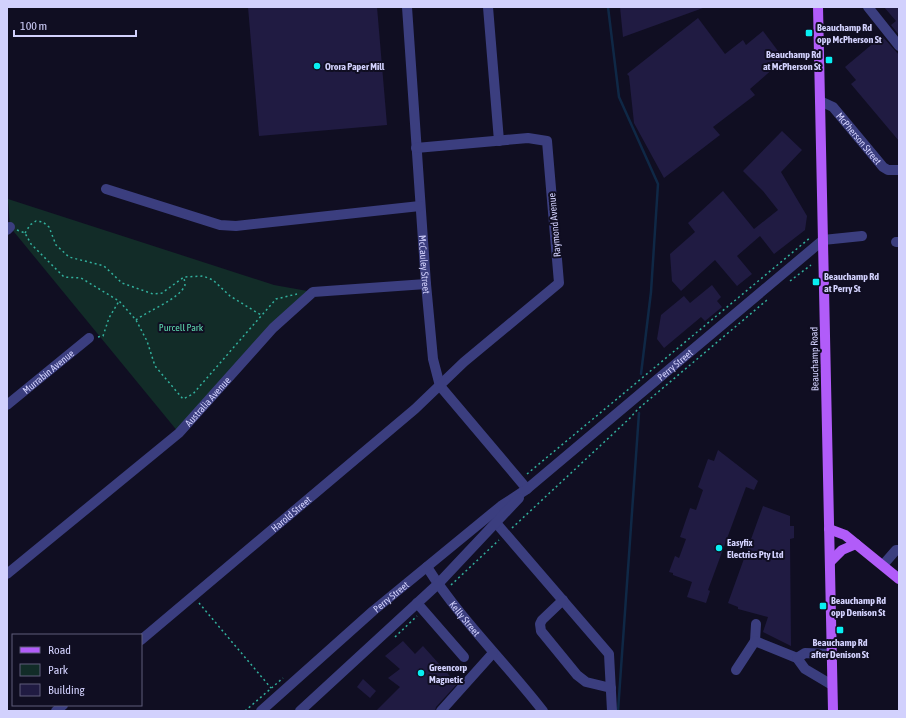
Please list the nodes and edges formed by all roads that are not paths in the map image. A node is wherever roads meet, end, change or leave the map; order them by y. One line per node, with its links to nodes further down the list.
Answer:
1 (407, 7): 8 (street, McCauley Street)
2 (488, 7): 7 (street)
3 (818, 7): 6 (main road, Beauchamp Road)
4 (868, 7): 5 (street)
5 (899, 46)
6 (820, 101): 9 (street, McPherson Street); 13 (main road, Beauchamp Road)
7 (499, 141): 8 (street, Raymond Avenue); 16 (street, Raymond Avenue)
8 (416, 148): 11 (street, McCauley Street)
9 (899, 170)
10 (106, 189): 11 (street)
11 (420, 206): 14 (street, McCauley Street)
12 (862, 236): 13 (street)
13 (823, 240): 18 (street, Perry Street); 20 (main road, Beauchamp Road)
14 (426, 284): 16 (street, McCauley Street); 26 (street, Australia Avenue)
15 (90, 338): 17 (street, Murrabin Avenue)
16 (440, 386): 18 (street, McCauley Street); 32 (street, Harold Street)
17 (7, 405)
18 (527, 489): 19 (street, Perry Street); 25 (street, Perry Street)
19 (497, 524): 28 (street, Perry Street); 29 (street)
20 (829, 529): 21 (main road); 23 (main road, Beauchamp Road)
21 (856, 544): 23 (main road); 24 (main road)
22 (899, 550): 24 (street)
23 (830, 562): 36 (main road, Beauchamp Road)
24 (882, 565): 27 (main road)
25 (427, 566): 28 (street, Kelly Street); 42 (street, Perry Street)
26 (7, 574)
27 (899, 579)
28 (441, 588): 30 (street, Perry Street); 35 (street, Kelly Street)
29 (563, 600): 41 (street); 41 (street)
30 (420, 607): 37 (street); 43 (street, Perry Street)
31 (756, 624): 33 (street)
32 (142, 639)
33 (755, 641): 38 (street); 39 (street)
34 (800, 646): 38 (street)
35 (493, 653): 44 (street); 45 (street, Kelly Street)
36 (832, 654): 38 (street); 40 (main road, Beauchamp Road)
37 (464, 657)
38 (797, 658): 40 (street)
39 (736, 670)
40 (832, 685): 47 (main road, Beauchamp Road)
41 (611, 688): 46 (street)
42 (261, 711)
43 (300, 711)
44 (441, 711)
45 (543, 711)
46 (612, 711)
47 (833, 711)

